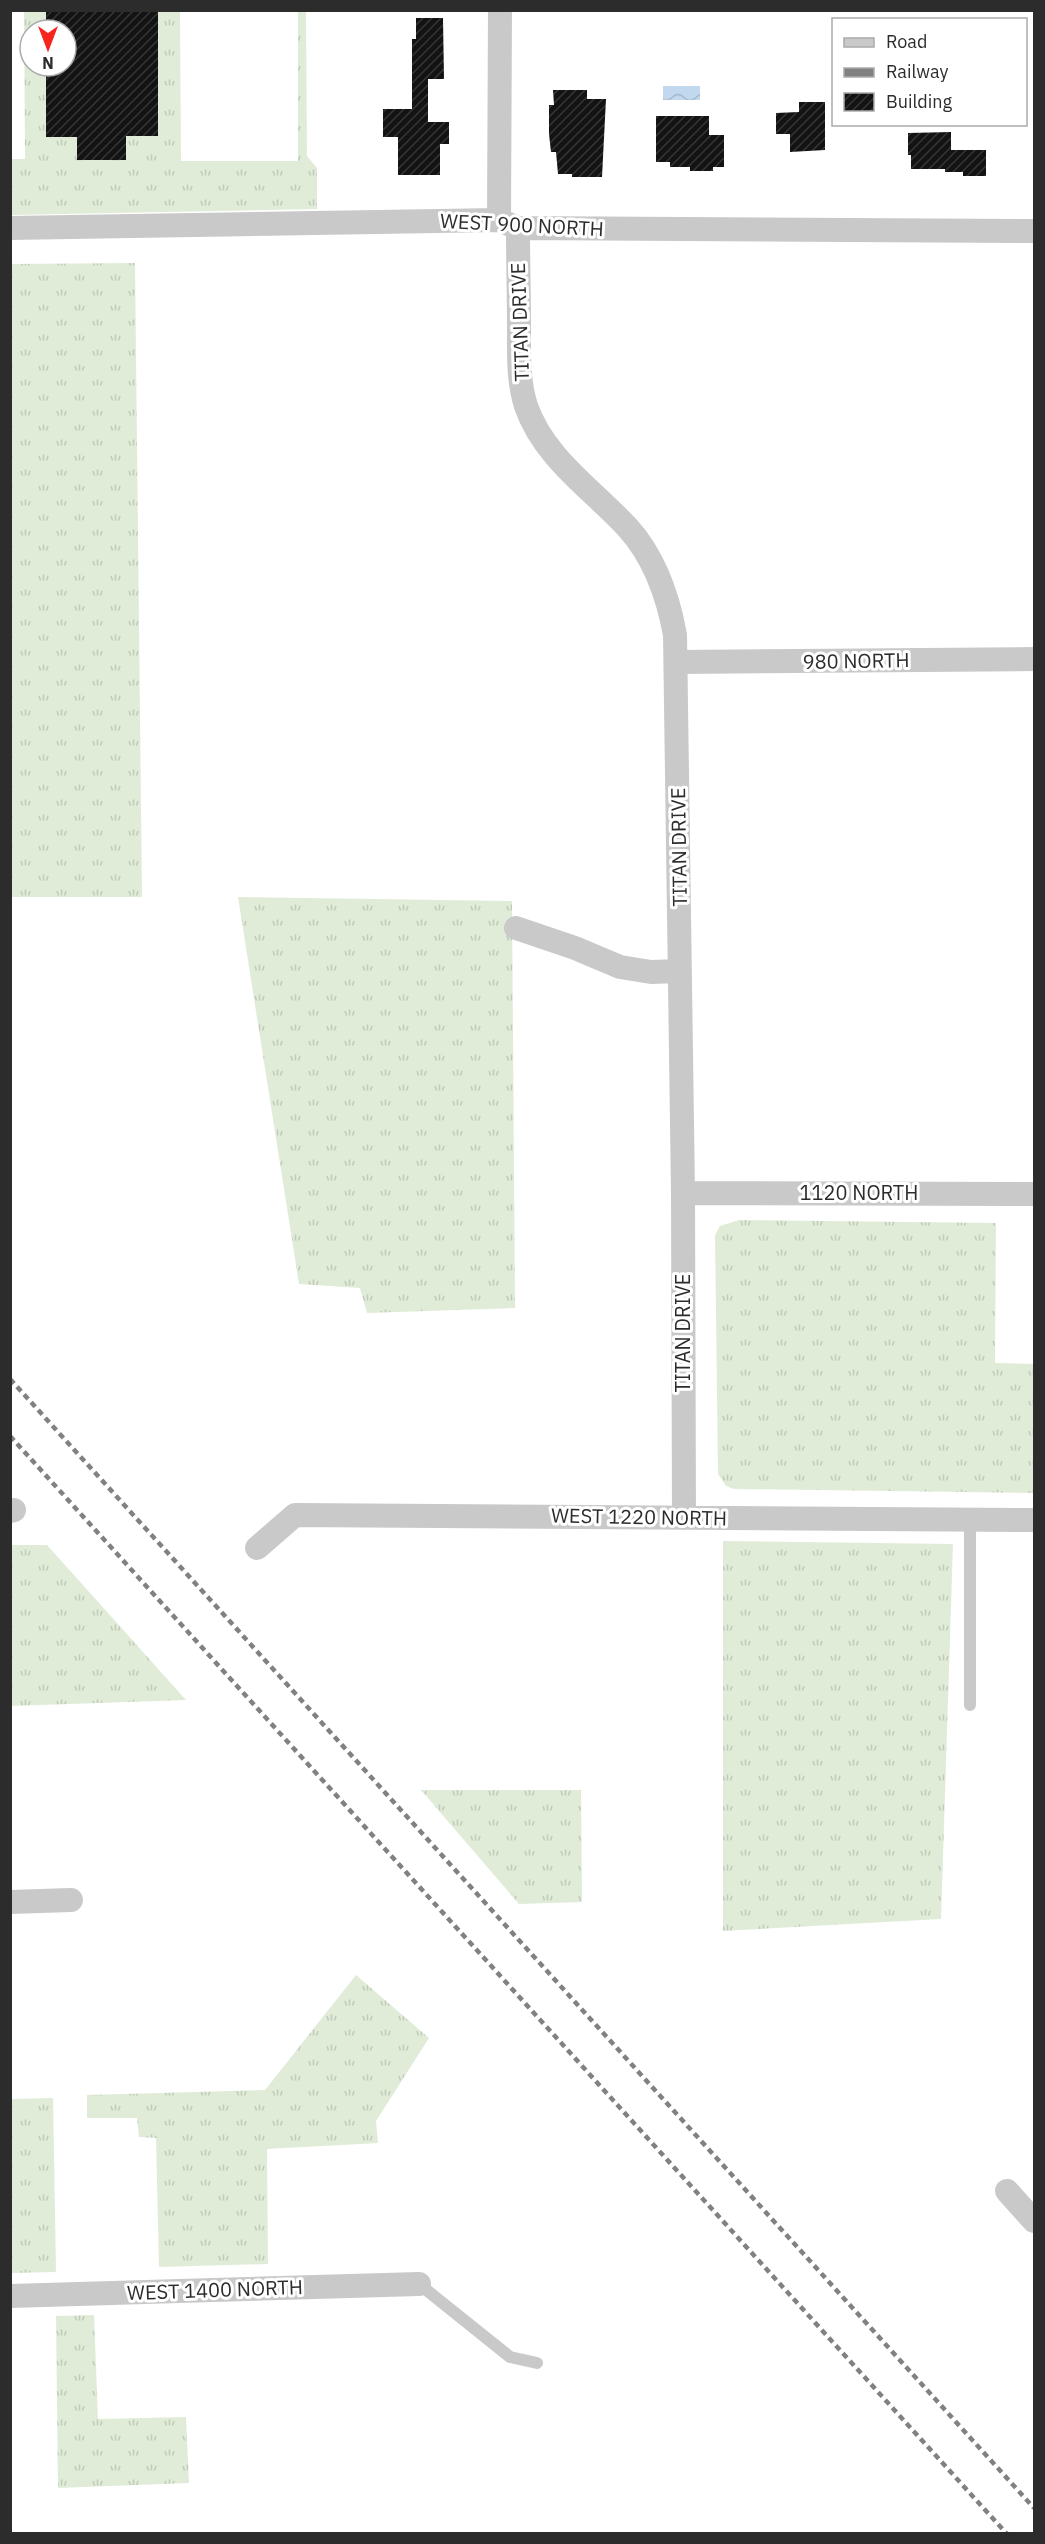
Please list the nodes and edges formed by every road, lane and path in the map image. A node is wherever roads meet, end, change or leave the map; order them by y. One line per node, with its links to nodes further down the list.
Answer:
1 (500, 10): 2 (street, TITAN DRIVE)
2 (509, 224): 3 (street, WEST 900 NORTH); 4 (street, WEST 900 NORTH); 6 (street, TITAN DRIVE)
3 (10, 228)
4 (1035, 231)
5 (1035, 659): 6 (street, 980 NORTH)
6 (677, 662): 8 (street, TITAN DRIVE)
7 (516, 928): 8 (street)
8 (680, 971): 9 (street, TITAN DRIVE)
9 (683, 1193): 10 (street, 1120 NORTH); 11 (street, TITAN DRIVE)
10 (1035, 1194)
11 (684, 1518): 12 (street, WEST 1220 NORTH); 14 (street, WEST 1220 NORTH)
12 (970, 1520): 13 (street, WEST 1220 NORTH); 15 (lane)
13 (1035, 1520)
14 (256, 1548)
15 (970, 1705)
16 (71, 1900): 17 (street)
17 (10, 1902)
18 (1007, 2191): 19 (street)
19 (1035, 2221)
20 (419, 2284): 21 (street, WEST 1400 NORTH); 22 (lane)
21 (10, 2296)
22 (537, 2363)

